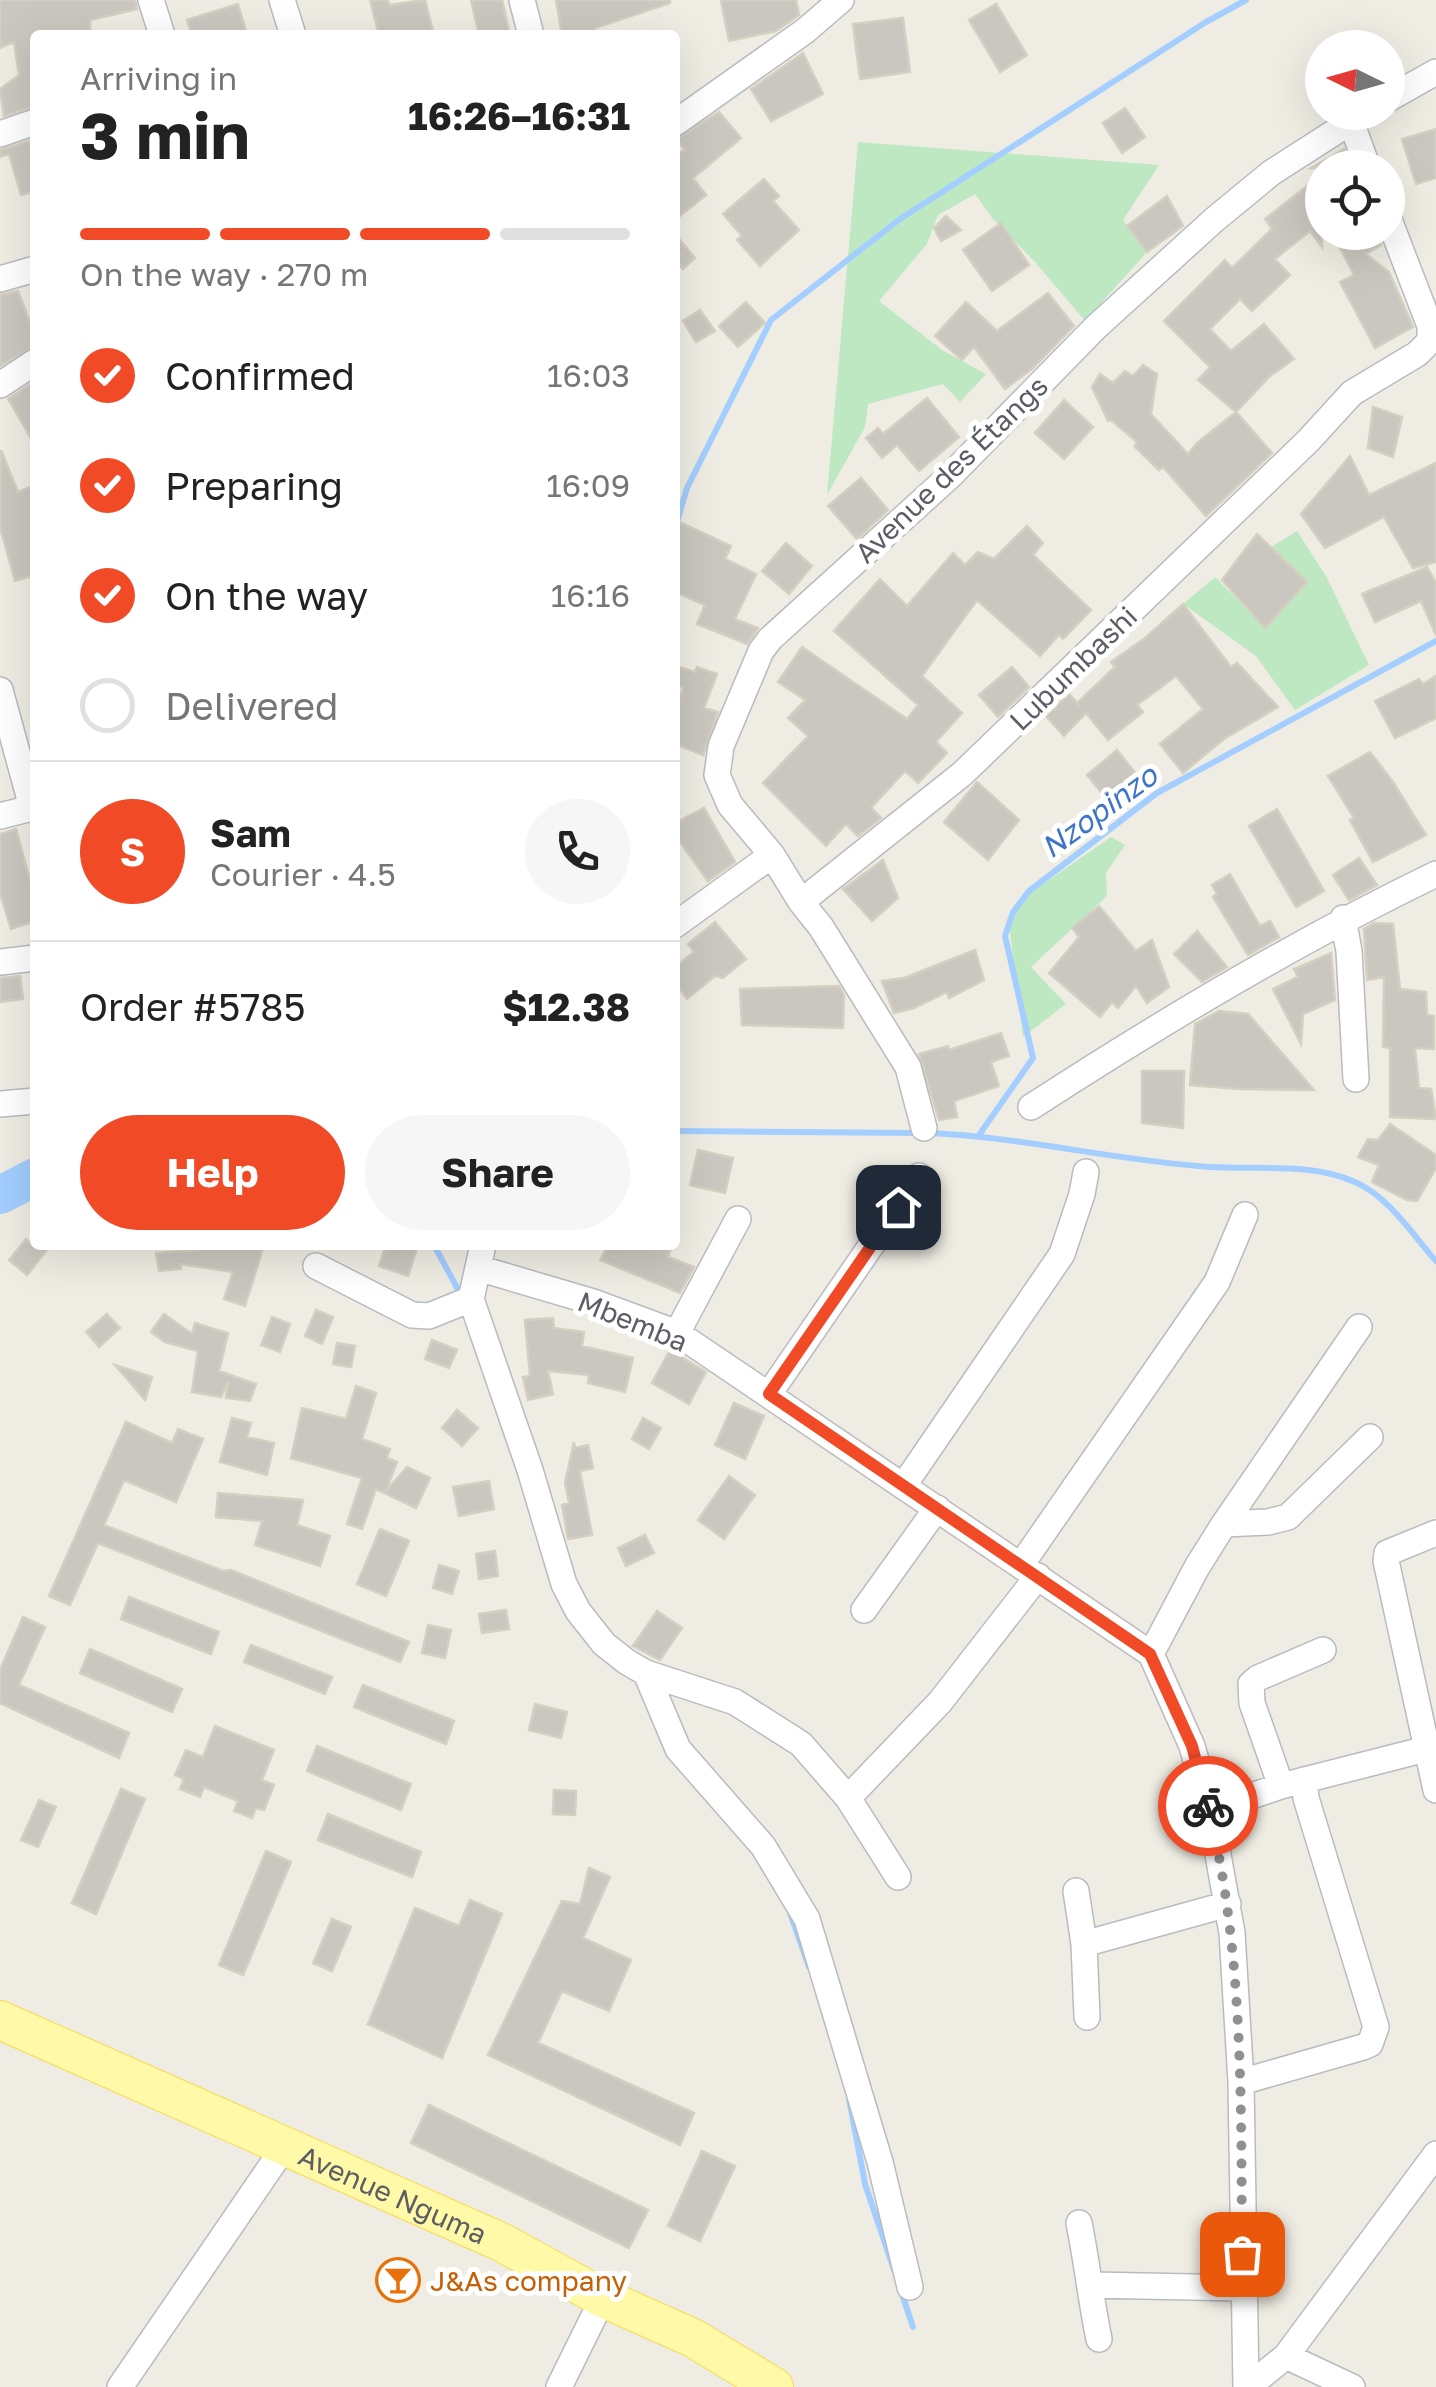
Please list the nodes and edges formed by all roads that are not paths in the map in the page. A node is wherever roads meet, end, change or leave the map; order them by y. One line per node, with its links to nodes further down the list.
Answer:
1 (151, 0): 5 (street)
2 (282, 0): 6 (street)
3 (522, 0): 7 (street)
4 (841, 0): 10 (street)
5 (160, 30)
6 (291, 30)
7 (530, 30)
8 (1436, 72): 9 (street)
9 (1405, 89)
10 (680, 119)
11 (30, 124): 13 (street)
12 (1338, 130): 22 (street, Avenue des Étangs)
13 (0, 134)
14 (1401, 250): 24 (street, Lubumbashi)
15 (30, 270): 16 (street)
16 (0, 279)
17 (30, 365): 18 (street)
18 (0, 385)
19 (0, 690): 20 (street)
20 (10, 765): 21 (street)
21 (0, 816)
22 (772, 854): 24 (street, Avenue des Étangs); 26 (street)
23 (1436, 874): 25 (street)
24 (801, 902): 33 (street)
25 (1343, 918): 29 (street); 32 (street)
26 (680, 922)
27 (30, 959): 28 (street)
28 (0, 962)
29 (1356, 1079)
30 (30, 1101): 31 (street)
31 (0, 1104)
32 (1030, 1107)
33 (924, 1128)
34 (1086, 1172): 45 (street)
35 (919, 1176): 43 (street)
36 (1245, 1215): 49 (street)
37 (738, 1219): 42 (street)
38 (481, 1257): 40 (street); 42 (street, Mbemba)
39 (316, 1266): 40 (street)
40 (460, 1304): 53 (street)
41 (1360, 1327): 47 (street)
42 (677, 1332): 43 (street, Mbemba)
43 (769, 1394): 45 (street, Mbemba)
44 (1370, 1437): 47 (street)
45 (904, 1485): 46 (street, Mbemba)
46 (937, 1508): 49 (street, Mbemba); 50 (street)
47 (1224, 1524): 52 (street)
48 (1436, 1533): 54 (street)
49 (1030, 1570): 52 (street, Mbemba); 57 (street)
50 (864, 1610)
51 (1324, 1650): 55 (street)
52 (1150, 1654): 58 (street)
53 (646, 1673): 57 (street); 70 (street)
54 (1426, 1749): 55 (street); 56 (street)
55 (1293, 1783): 58 (street); 65 (street)
56 (1436, 1790)
57 (848, 1798): 59 (street)
58 (1210, 1810): 61 (street)
59 (898, 1877)
60 (1076, 1891): 62 (street)
61 (1228, 1904): 62 (street); 65 (street)
62 (1084, 1944): 63 (street)
63 (1087, 2017)
64 (0, 2020): 66 (main road, Avenue Nguma)
65 (1241, 2082): 71 (street)
66 (284, 2146): 72 (main road, Avenue Nguma); 75 (street)
67 (1436, 2154): 74 (street)
68 (1079, 2223): 69 (street)
69 (1092, 2284): 71 (street); 73 (street)
70 (910, 2286)
71 (1242, 2288): 78 (street)
72 (603, 2298): 76 (street); 77 (main road, Avenue Nguma)
73 (1098, 2340)
74 (1286, 2356): 78 (street); 79 (street)
75 (120, 2387)
76 (560, 2387)
77 (774, 2387)
78 (1247, 2387)
79 (1352, 2387)

